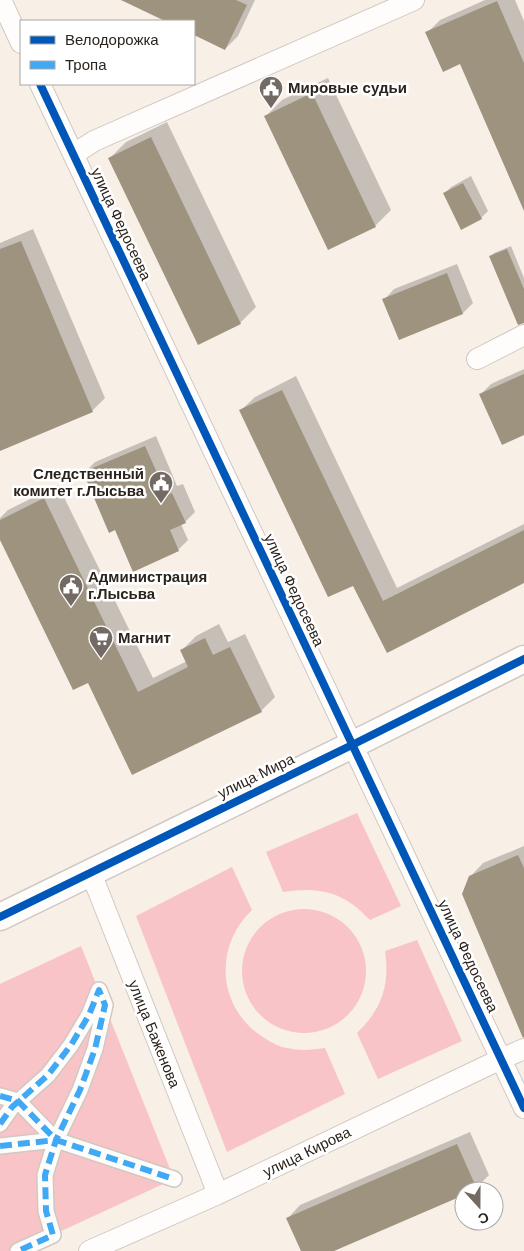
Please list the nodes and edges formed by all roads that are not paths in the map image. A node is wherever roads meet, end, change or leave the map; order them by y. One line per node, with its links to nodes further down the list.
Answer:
1 (1, 0): 3 (street)
2 (414, 0): 5 (street)
3 (20, 41)
4 (40, 85): 5 (street, улица Федосеева)
5 (74, 154): 9 (street, улица Федосеева)
6 (524, 336): 7 (street)
7 (477, 358)
8 (524, 659): 9 (street, улица Мира)
9 (352, 745): 10 (street, улица Мира); 13 (street, улица Федосеева)
10 (91, 873): 11 (street, улица Мира); 21 (street, улица Баженова)
11 (0, 917)
12 (524, 1050): 13 (street, улица Кирова)
13 (501, 1059): 16 (street, улица Федосеева); 21 (street, улица Кирова)
14 (0, 1096): 15 (street)
15 (18, 1101): 17 (street); 18 (street); 18 (street)
16 (524, 1108)
17 (0, 1124)
18 (56, 1140): 19 (street); 20 (street); 22 (street)
19 (0, 1146)
20 (174, 1179)
21 (218, 1194): 23 (street, улица Кирова)
22 (18, 1251)
23 (89, 1251)

